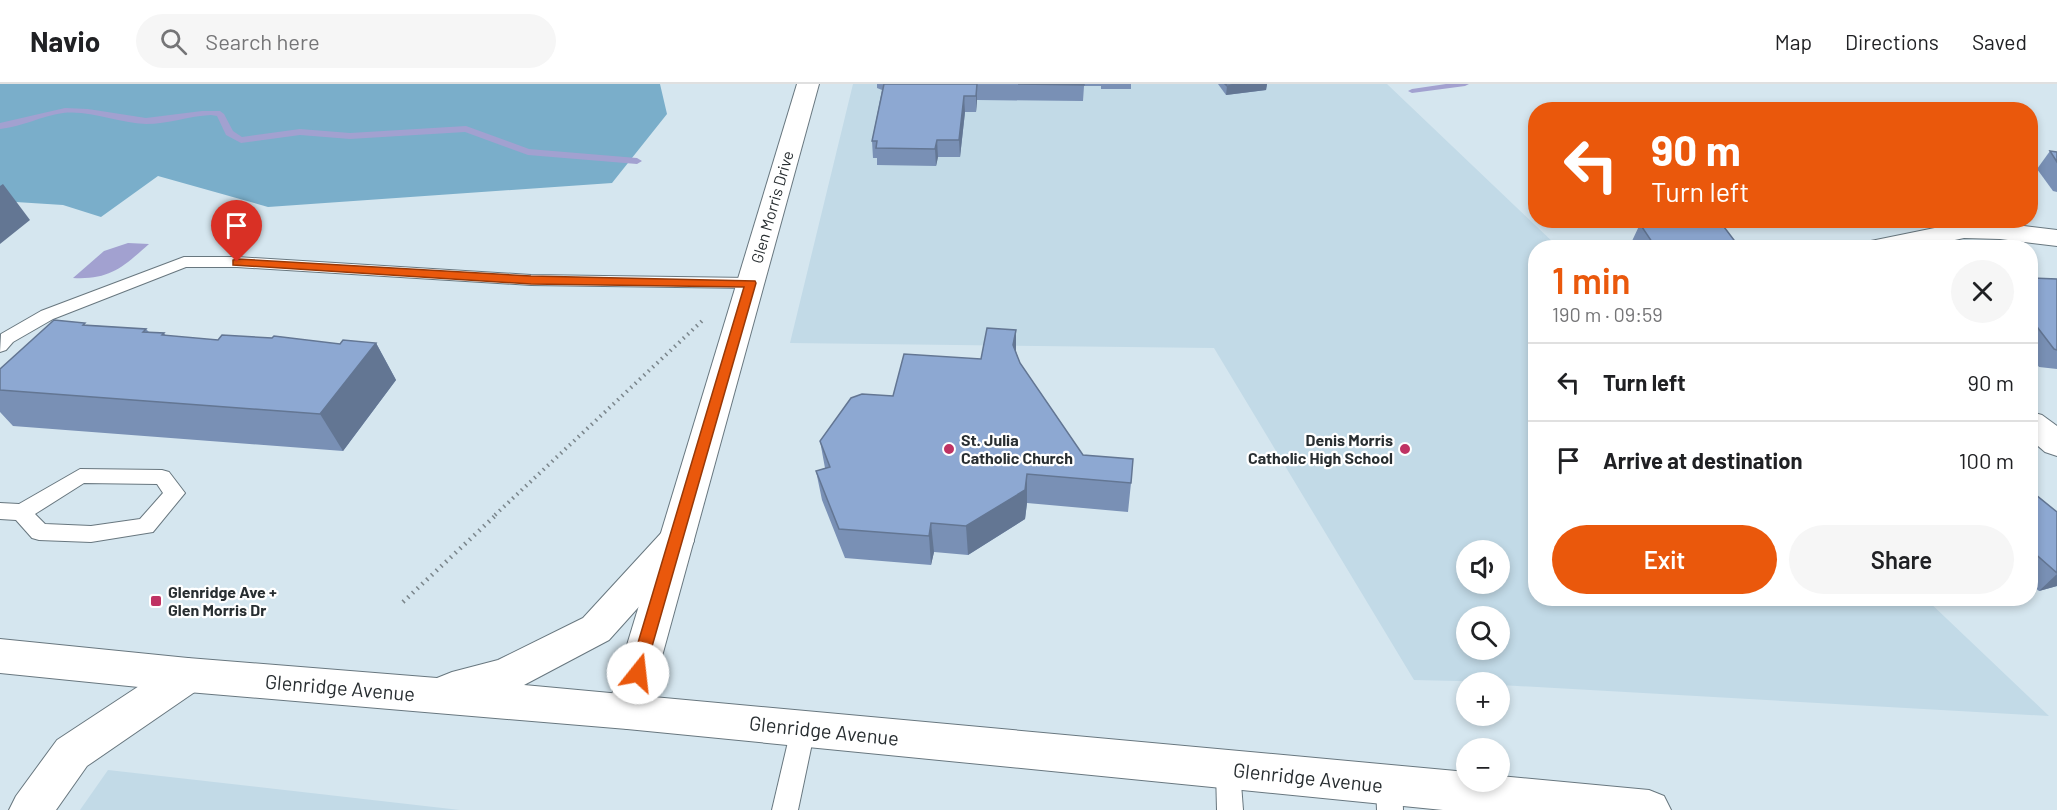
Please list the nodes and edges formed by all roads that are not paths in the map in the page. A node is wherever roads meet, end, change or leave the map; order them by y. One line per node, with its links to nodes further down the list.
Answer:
1 (808, 84): 4 (main road, Glen Morris Drive)
2 (2057, 238): 3 (main road)
3 (1917, 240)
4 (750, 283): 5 (lane); 10 (main road, Glen Morris Drive)
5 (0, 346)
6 (2038, 429): 7 (main road)
7 (2057, 444)
8 (0, 511): 9 (lane)
9 (22, 512): 9 (lane)
10 (676, 541): 13 (main road); 14 (main road, Glen Morris Drive)
11 (0, 656): 12 (main road, Glenridge Avenue)
12 (188, 675): 13 (main road, Glenridge Avenue); 18 (main road)
13 (427, 696): 14 (main road, Glenridge Avenue)
14 (627, 711): 15 (main road, Glenridge Avenue)
15 (803, 729): 16 (main road, Glenridge Avenue); 19 (lane)
16 (1228, 770): 17 (main road, Glenridge Avenue); 20 (lane)
17 (1390, 798): 21 (main road, Glenridge Avenue)
18 (31, 810)
19 (785, 810)
20 (1230, 810)
21 (1648, 810)

